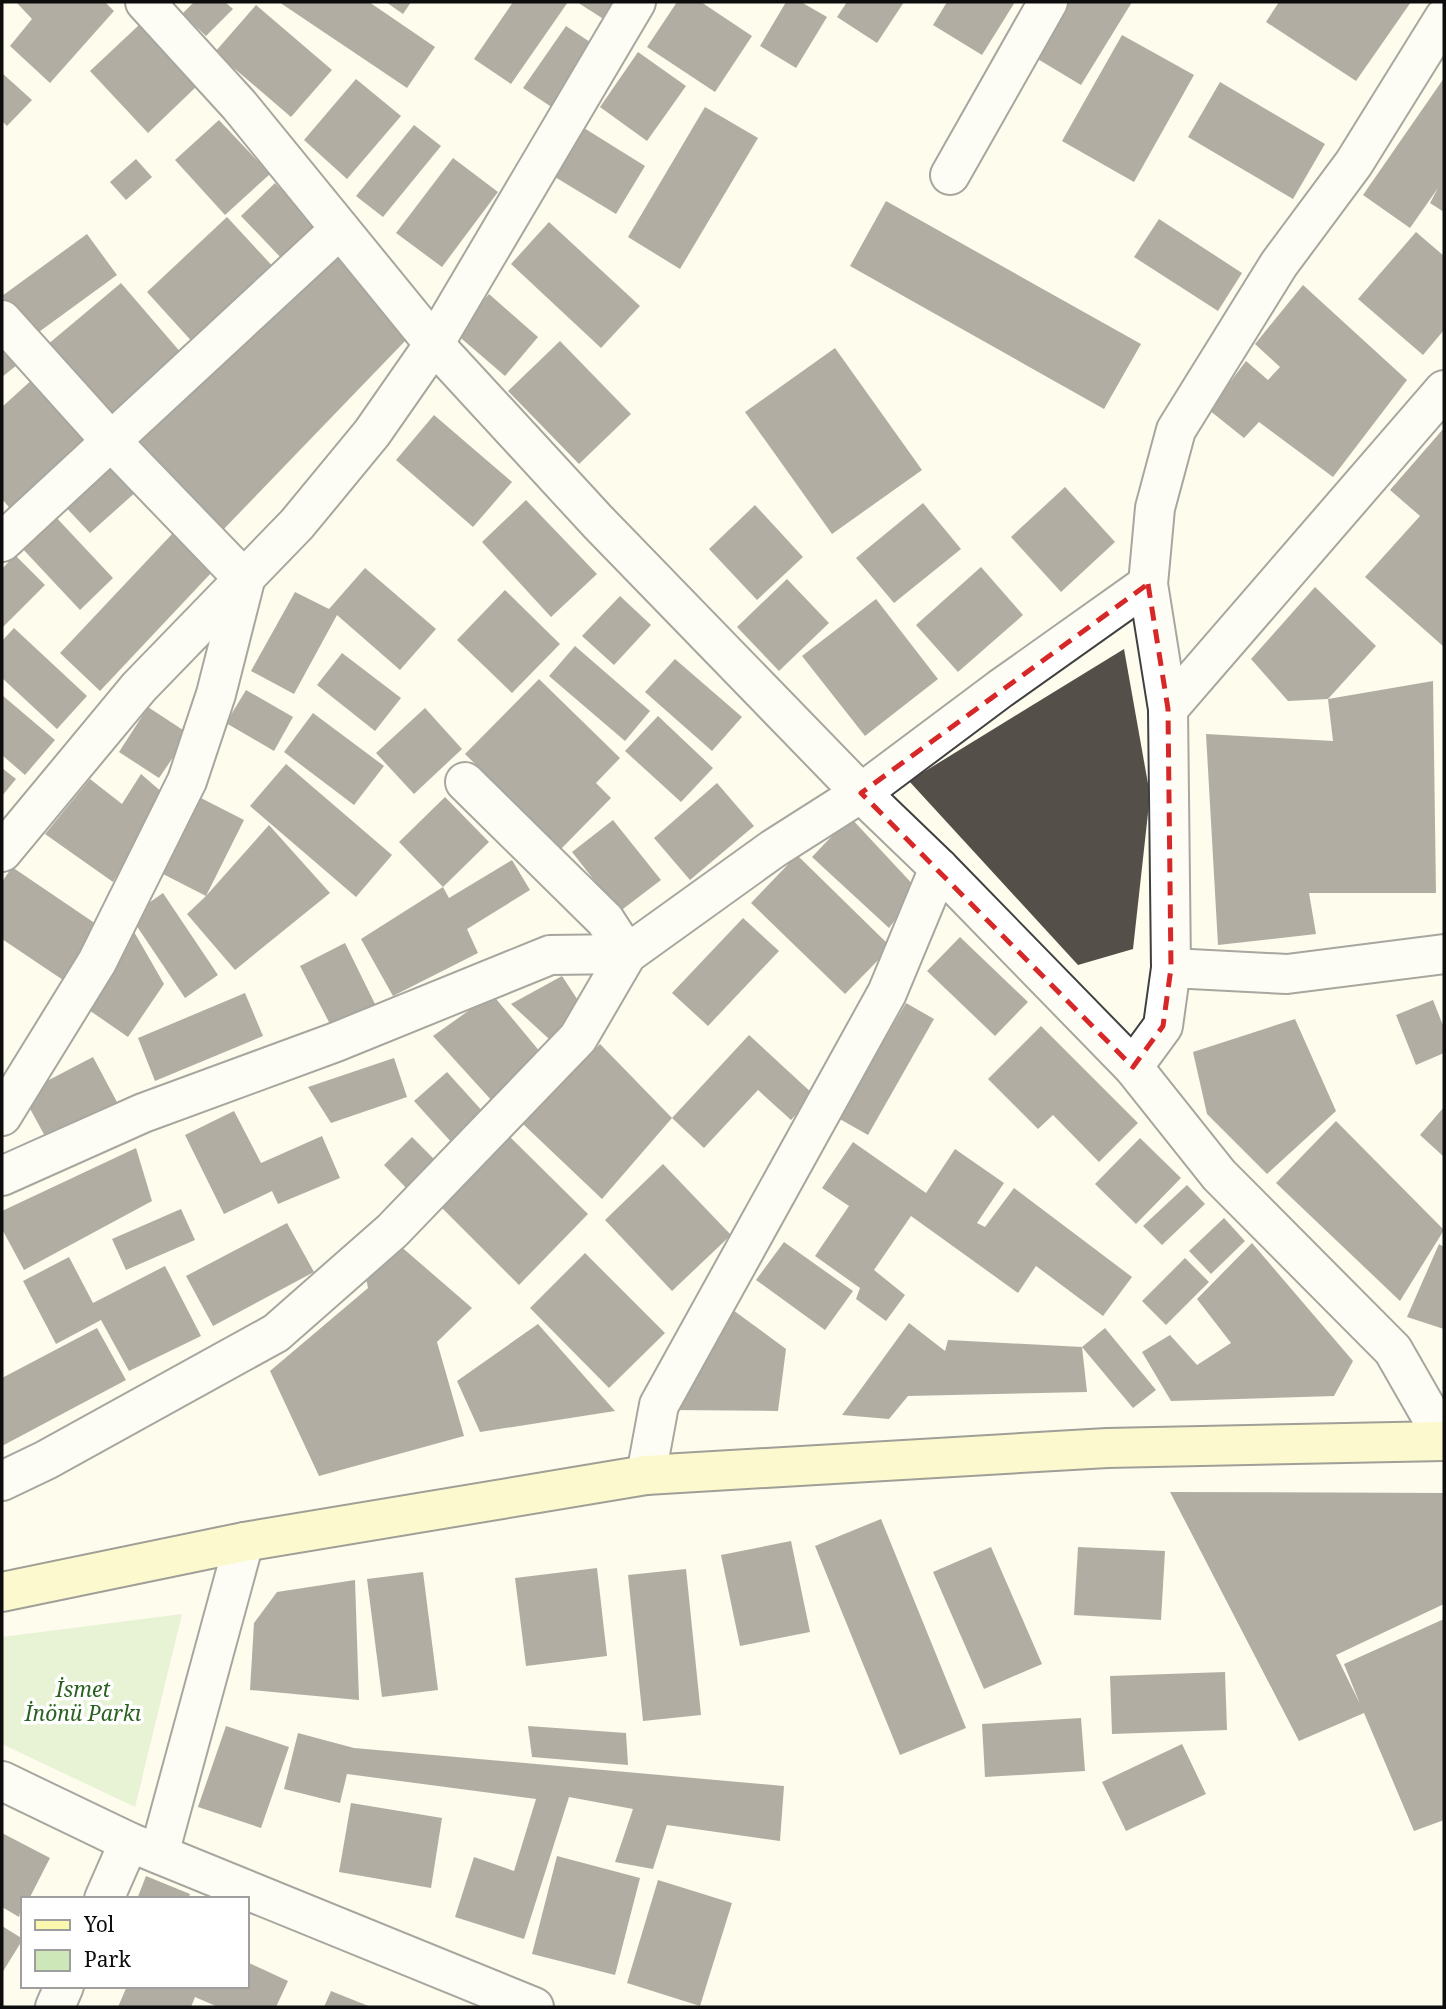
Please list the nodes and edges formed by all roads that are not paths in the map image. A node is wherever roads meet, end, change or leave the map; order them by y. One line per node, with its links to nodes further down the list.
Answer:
1 (145, 2): 6 (street)
2 (636, 2): 8 (street)
3 (1048, 2): 5 (street)
4 (1444, 18): 13 (street)
5 (950, 175)
6 (341, 229): 8 (street); 10 (street)
7 (2, 320): 10 (street)
8 (434, 344): 12 (street); 16 (street)
9 (1444, 390): 14 (street)
10 (110, 440): 11 (street); 12 (street)
11 (2, 542)
12 (244, 580): 17 (street); 23 (street)
13 (1148, 584): 14 (street); 16 (street)
14 (1168, 709): 21 (street)
15 (465, 782): 19 (street)
16 (861, 793): 18 (street); 19 (street)
17 (2, 852)
18 (939, 868): 22 (street); 26 (street)
19 (627, 954): 24 (street); 27 (street)
20 (1444, 954): 21 (street)
21 (1171, 968): 22 (street)
22 (1133, 1067): 25 (street)
23 (2, 1116)
24 (2, 1176)
25 (1444, 1440): 26 (main road)
26 (646, 1475): 28 (main road)
27 (2, 1481)
28 (244, 1542): 29 (main road); 31 (street)
29 (2, 1592)
30 (2, 1781): 31 (street)
31 (144, 1848): 32 (street); 35 (street)
32 (106, 1897)
33 (63, 1988): 34 (street)
34 (55, 2007)
35 (534, 2007)

